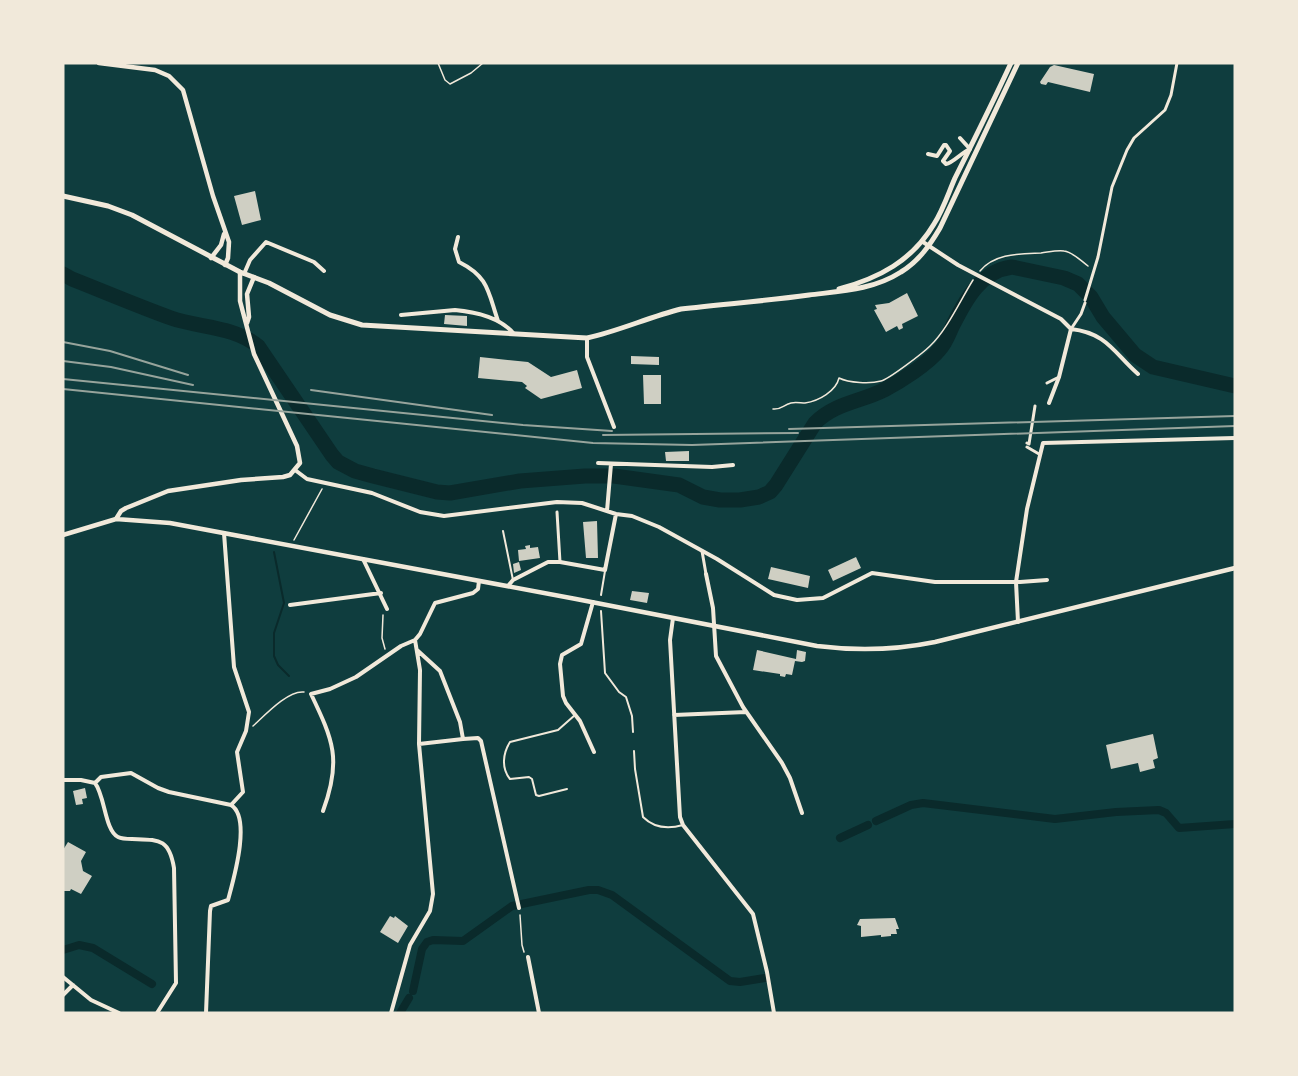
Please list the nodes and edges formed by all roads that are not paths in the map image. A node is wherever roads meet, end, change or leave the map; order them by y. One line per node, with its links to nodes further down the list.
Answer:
1 (99, 63): 12 (street)
2 (1011, 63): 6 (main road)
3 (1018, 63): 8 (main road)
4 (1177, 63): 25 (street)
5 (960, 138): 6 (street)
6 (970, 149): 7 (street); 8 (main road); 9 (main road)
7 (928, 154)
8 (969, 167): 10 (main road)
9 (954, 181): 10 (main road); 14 (main road)
10 (961, 183): 15 (main road)
11 (63, 196): 16 (main road)
12 (224, 231): 16 (street); 17 (street)
13 (458, 237): 23 (street)
14 (922, 242): 15 (street); 21 (main road)
15 (929, 247): 21 (main road); 25 (street)
16 (211, 258): 17 (main road)
17 (225, 265): 19 (main road)
18 (324, 271): 19 (street)
19 (242, 273): 20 (main road); 24 (street)
20 (254, 277): 24 (street); 26 (main road)
21 (823, 293): 27 (main road)
22 (401, 315): 23 (street)
23 (498, 321): 26 (street)
24 (247, 322): 39 (street)
25 (1071, 328): 28 (street); 29 (street)
26 (515, 335): 27 (main road)
27 (587, 338): 33 (street)
28 (1138, 374)
29 (1059, 377): 30 (street); 31 (street)
30 (1047, 383)
31 (1049, 403)
32 (1035, 406): 35 (street)
33 (614, 428)
34 (1235, 438): 35 (street)
35 (1039, 454): 56 (street)
36 (598, 463): 38 (street)
37 (733, 465): 38 (street)
38 (611, 466): 40 (street)
39 (295, 470): 40 (street); 43 (street)
40 (607, 511): 42 (street)
41 (557, 512): 49 (street)
42 (616, 514): 47 (street); 51 (street)
43 (116, 519): 45 (street); 46 (street)
44 (503, 531): 53 (lane)
45 (224, 533): 48 (street); 80 (street)
46 (63, 536)
47 (702, 551): 52 (street); 56 (street)
48 (363, 559): 55 (street); 58 (street)
49 (560, 562): 51 (street); 53 (street)
50 (1235, 568): 65 (street)
51 (605, 570): 59 (lane)
52 (706, 574): 66 (street)
53 (513, 580): 57 (street)
54 (1047, 580): 56 (street)
55 (479, 581): 57 (street); 67 (street)
56 (1016, 582): 65 (street)
57 (508, 586): 60 (street)
58 (381, 593): 61 (street); 62 (street)
59 (601, 595)
60 (594, 602): 64 (street); 70 (street)
61 (290, 605)
62 (387, 609)
63 (602, 611): 72 (lane)
64 (673, 618): 66 (street); 71 (street)
65 (1018, 622): 66 (street)
66 (714, 626): 69 (street)
67 (415, 640): 68 (street); 81 (street)
68 (417, 650): 73 (street); 74 (street)
69 (746, 712): 71 (street); 82 (street)
70 (575, 715): 76 (street); 79 (lane)
71 (674, 715): 83 (street)
72 (633, 732)
73 (462, 739): 74 (street); 84 (street)
74 (419, 744): 92 (street)
75 (634, 751): 83 (lane)
76 (594, 752)
77 (63, 780): 78 (street)
78 (95, 783): 80 (street); 89 (street)
79 (567, 789)
80 (231, 805): 91 (street)
81 (323, 811)
82 (802, 813)
83 (682, 825): 94 (street)
84 (519, 908)
85 (528, 957): 93 (street)
86 (63, 977): 87 (street)
87 (73, 985): 88 (street); 90 (street)
88 (63, 995)
89 (159, 1012)
90 (119, 1013)
91 (206, 1013)
92 (391, 1013)
93 (539, 1013)
94 (774, 1013)

